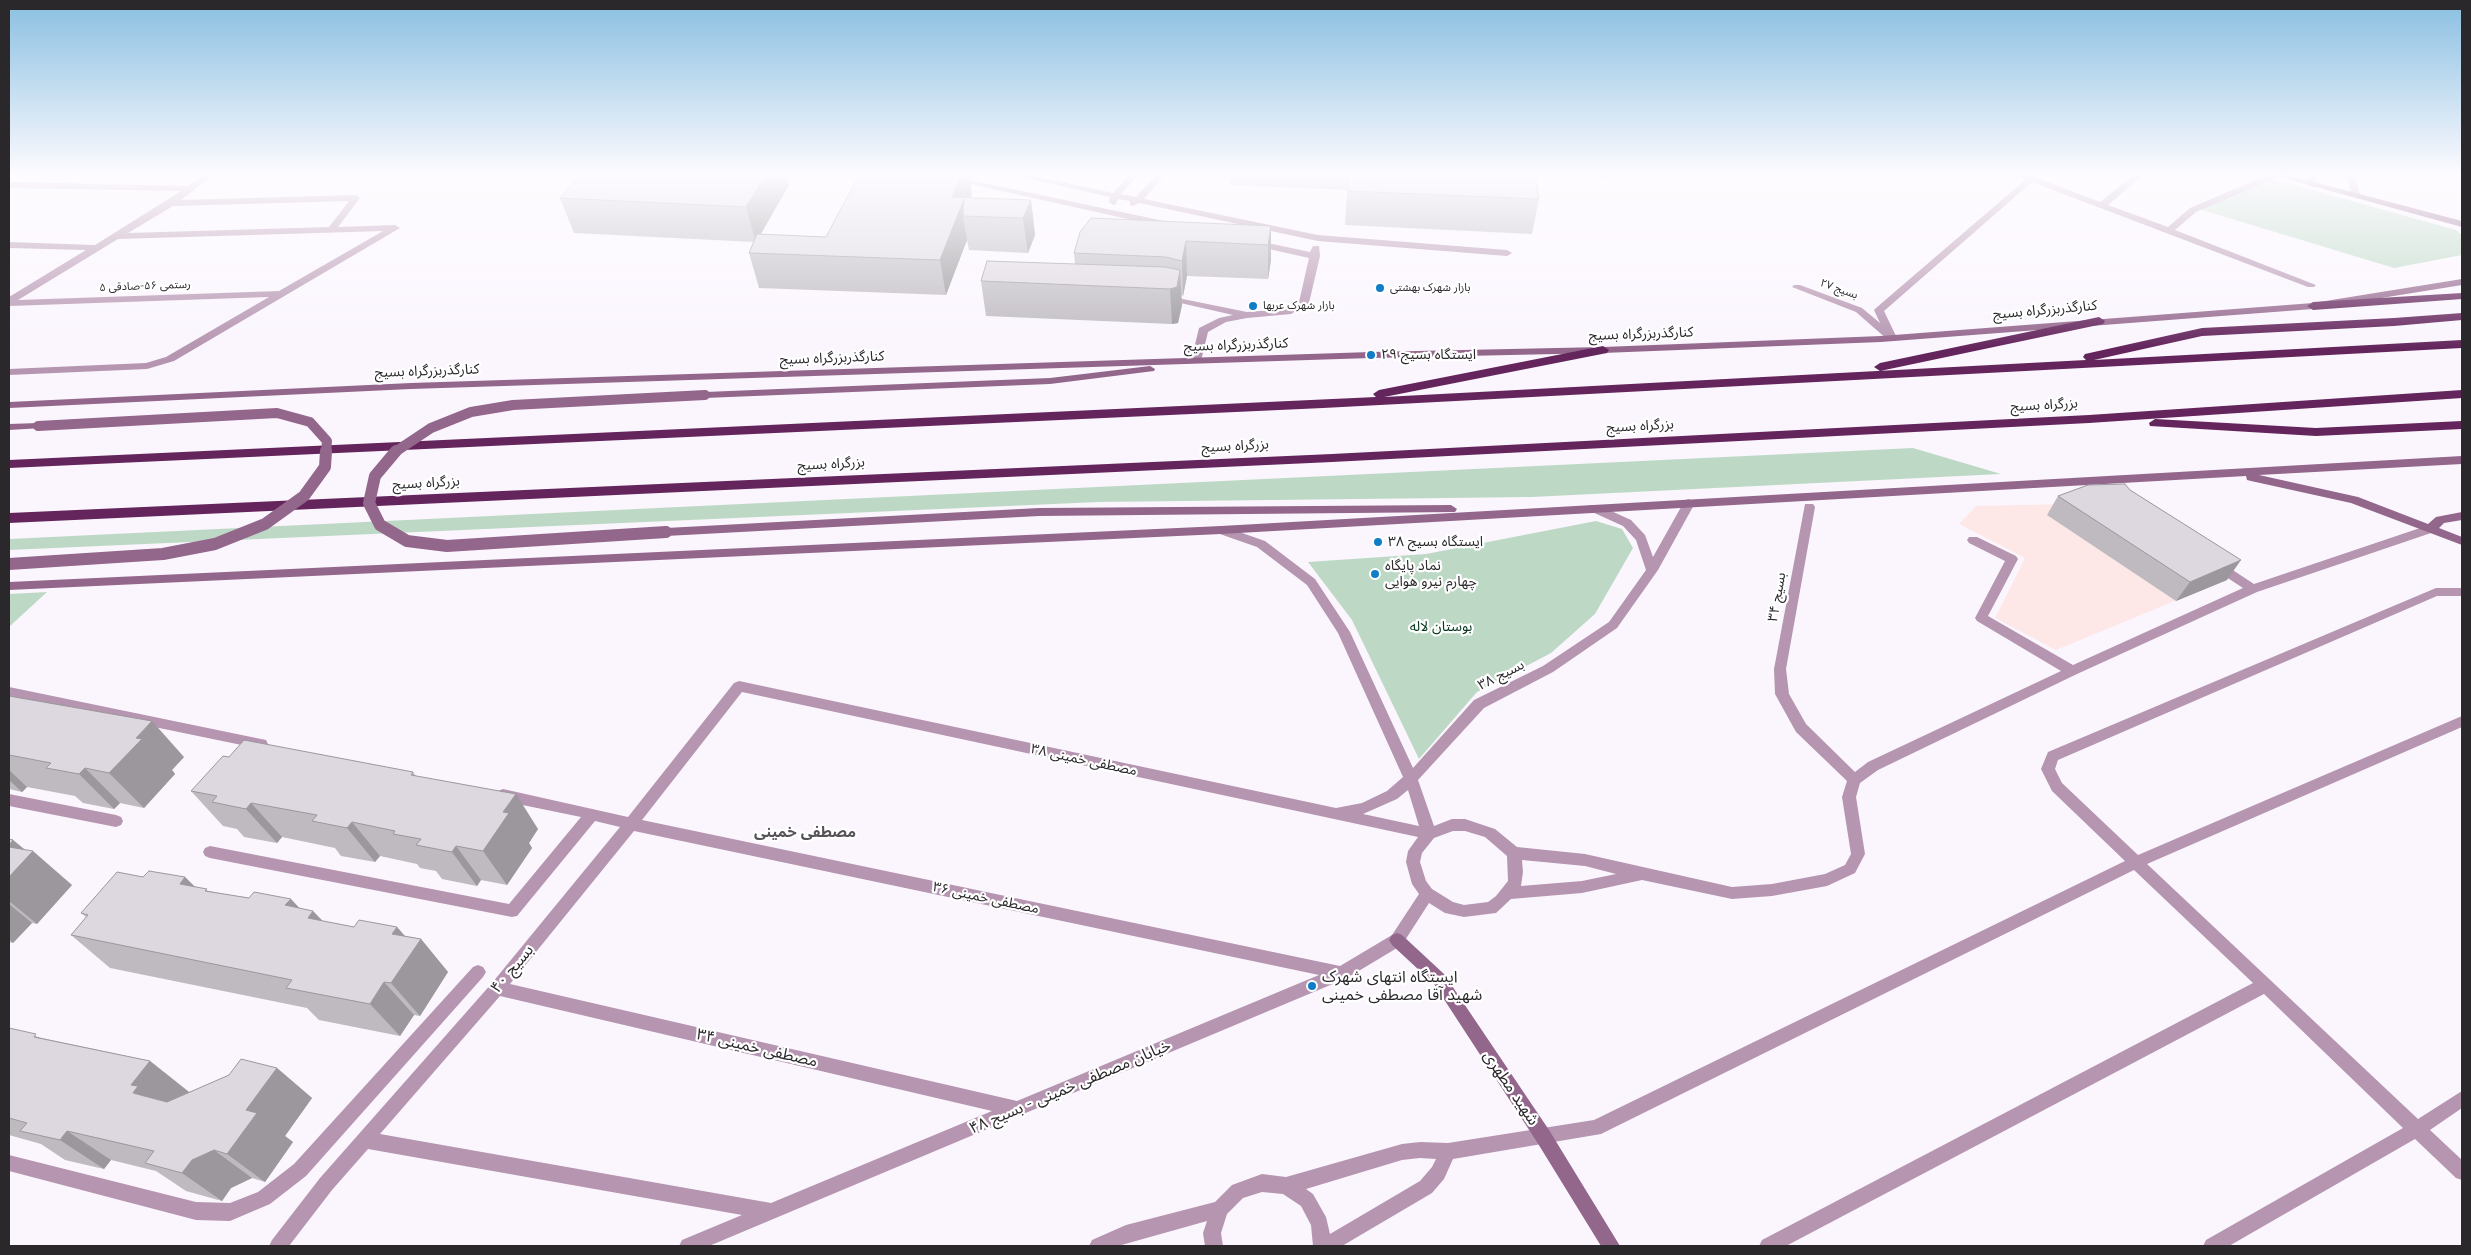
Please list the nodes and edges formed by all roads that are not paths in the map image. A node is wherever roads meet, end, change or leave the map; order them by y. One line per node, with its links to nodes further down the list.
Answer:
1 (123, 232): 7 (street)
2 (275, 232): 7 (street)
3 (389, 232): 17 (street)
4 (1288, 232): 8 (street)
5 (1970, 232): 25 (street)
6 (2168, 232): 15 (street)
7 (116, 236): 11 (street)
8 (1318, 238): 12 (street); 13 (street)
9 (1246, 241): 13 (street)
10 (9, 245): 11 (street)
11 (97, 248): 20 (street)
12 (1507, 253)
13 (1315, 256): 22 (street)
14 (2462, 282): 21 (main road, کنارگذربزرگراه بسیج)
15 (2311, 285)
16 (1797, 288): 25 (street, بسیج ۲۷)
17 (281, 294): 20 (street, رستمی ۵۶-صادقی ۵); 30 (street)
18 (1157, 296): 22 (street)
19 (2462, 296): 21 (highway)
20 (9, 302)
21 (2313, 306): 24 (main road, کنارگذربزرگراه بسیج)
22 (1247, 315): 28 (street)
23 (2462, 316): 29 (highway)
24 (2099, 320): 25 (main road, کنارگذربزرگراه بسیج); 31 (highway)
25 (1892, 338): 27 (main road, کنارگذربزرگراه بسیج)
26 (2462, 344): 29 (highway)
27 (1603, 350): 28 (main road, کنارگذربزرگراه بسیج); 33 (highway)
28 (1196, 361): 34 (main road, کنارگذربزرگراه بسیج); 43 (main road, bridge)
29 (2045, 366): 31 (highway)
30 (9, 372)
31 (1833, 377): 33 (highway)
32 (2462, 394): 35 (highway, بزرگراه بسیج)
33 (1323, 404): 39 (highway)
34 (9, 406)
35 (2089, 419): 36 (highway); 45 (highway, بزرگراه بسیج)
36 (2462, 425)
37 (9, 427): 51 (main road, bridge)
38 (2462, 460): 40 (main road)
39 (9, 464)
40 (2237, 474): 41 (main road); 46 (main road)
41 (1689, 503): 43 (main road); 52 (street, بسیج ۳۸)
42 (1809, 507): 63 (street, بسیج ۳۴)
43 (1594, 508): 47 (main road); 52 (street)
44 (2462, 516): 46 (main road)
45 (9, 518)
46 (2430, 529): 49 (main road); 55 (street)
47 (1221, 530): 53 (main road); 62 (street)
48 (1973, 540): 57 (street)
49 (2462, 541)
50 (2205, 558): 55 (street)
51 (9, 564)
52 (1652, 570): 62 (street, بسیج ۳۸)
53 (39, 585): 54 (street)
54 (9, 588)
55 (2253, 589): 57 (street)
56 (2462, 592): 73 (street)
57 (2072, 671): 63 (street)
58 (739, 686): 67 (street, مصطفی خمینی ۳۸); 69 (street, بسیج ۴۰)
59 (9, 692): 61 (street)
60 (2462, 721): 73 (street)
61 (271, 747)
62 (1411, 779): 67 (street, بسیج ۳۸); 70 (street)
63 (1854, 780): 74 (street)
64 (485, 792): 66 (street, مصطفی خمینی ۳۶)
65 (9, 800): 68 (street)
66 (592, 814): 69 (street, مصطفی خمینی ۳۶); 71 (street)
67 (1334, 814): 70 (street, مصطفی خمینی ۳۸)
68 (116, 821)
69 (630, 824): 79 (street, مصطفی خمینی ۳۶); 81 (street, بسیج ۴۰)
70 (1429, 834): 72 (street); 76 (street)
71 (210, 852)
72 (1514, 853): 74 (street); 75 (street)
73 (2136, 862): 80 (street); 85 (street)
74 (1643, 874): 75 (street)
75 (1510, 893): 76 (street)
76 (1427, 894): 77 (street, خیابان مصطفی خمینی - بسیج ۴۸)
77 (1396, 940): 79 (street, خیابان مصطفی خمینی - بسیج ۴۸); 85 (main road, شهید مطهری)
78 (478, 972): 88 (street)
79 (1342, 973): 83 (street, خیابان مصطفی خمینی - بسیج ۴۸)
80 (2265, 985): 84 (street); 100 (street)
81 (496, 988): 83 (street, مصطفی خمینی ۳۴); 86 (street, بسیج ۴۰)
82 (2462, 1100): 84 (street)
83 (1018, 1109): 92 (street, خیابان مصطفی خمینی - بسیج ۴۸)
84 (2417, 1129): 89 (street); 101 (street)
85 (1543, 1136): 87 (street); 99 (main road, شهید مطهری)
86 (366, 1140): 92 (street); 93 (street, بسیج ۴۰)
87 (1448, 1151): 90 (street); 98 (street)
88 (9, 1162)
89 (2462, 1172)
90 (1286, 1186): 91 (street); 97 (street)
91 (1220, 1208): 95 (street); 96 (street)
92 (770, 1211): 94 (street, خیابان مصطفی خمینی - بسیج ۴۸)
93 (278, 1246)
94 (688, 1246)
95 (1098, 1246)
96 (1214, 1246)
97 (1322, 1246)
98 (1326, 1246)
99 (1611, 1246)
100 (1768, 1246)
101 (2212, 1246)

